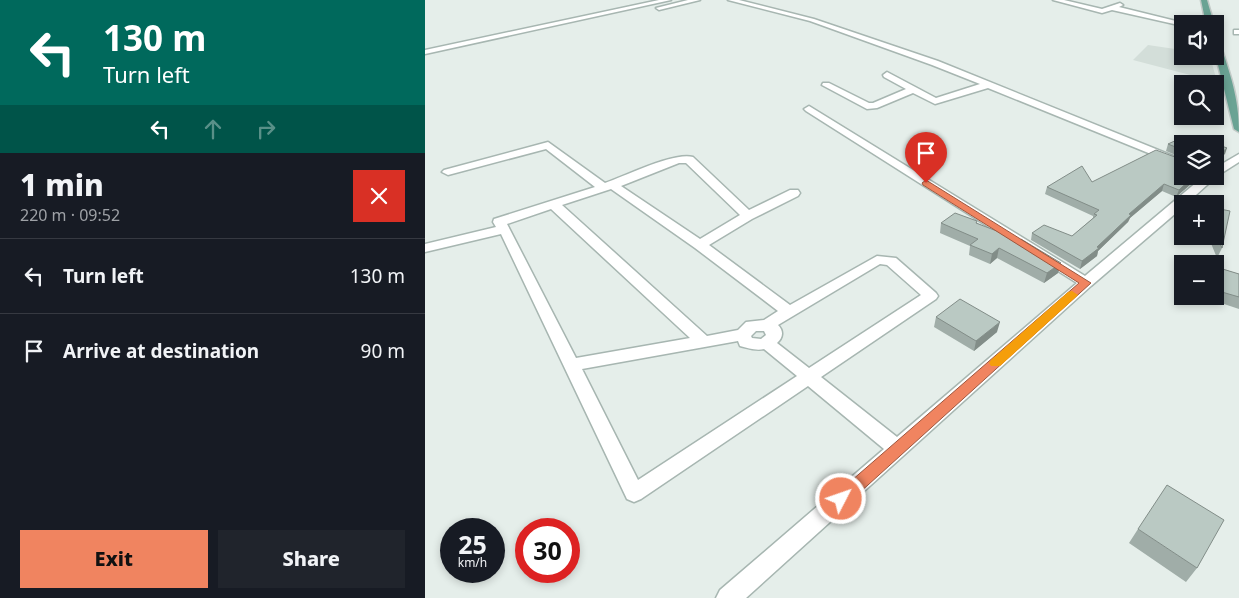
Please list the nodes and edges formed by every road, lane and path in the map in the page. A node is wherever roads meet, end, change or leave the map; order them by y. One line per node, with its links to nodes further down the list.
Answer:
1 (669, 0): 9 (street)
2 (697, 0): 8 (street)
3 (731, 0): 13 (street)
4 (1056, 0): 7 (street)
5 (1204, 0): 6 (main road)
6 (1208, 15)
7 (1174, 21)
8 (577, 26)
9 (425, 52)
10 (1223, 65): 16 (main road)
11 (887, 75): 14 (street)
12 (826, 85): 14 (street)
13 (987, 85): 14 (street); 18 (street)
14 (913, 89)
15 (809, 109): 29 (street)
16 (1239, 129)
17 (1239, 157): 19 (street)
18 (1174, 160)
19 (1224, 167)
20 (448, 172): 22 (street)
21 (1200, 185): 29 (street)
22 (608, 186): 24 (street); 25 (street); 27 (street)
23 (794, 193): 25 (street)
24 (554, 205): 26 (street); 33 (street)
25 (748, 216): 27 (street)
26 (505, 229): 28 (street); 35 (street)
27 (700, 245): 30 (street)
28 (425, 248)
29 (1086, 283): 37 (street)
30 (789, 312): 31 (street); 36 (street)
31 (767, 325): 32 (street); 34 (street)
32 (743, 335): 33 (street); 34 (street)
33 (703, 340): 35 (street)
34 (768, 344): 36 (street)
35 (570, 365): 36 (street)
36 (809, 377): 37 (street)
37 (898, 450): 38 (street)
38 (728, 598)

